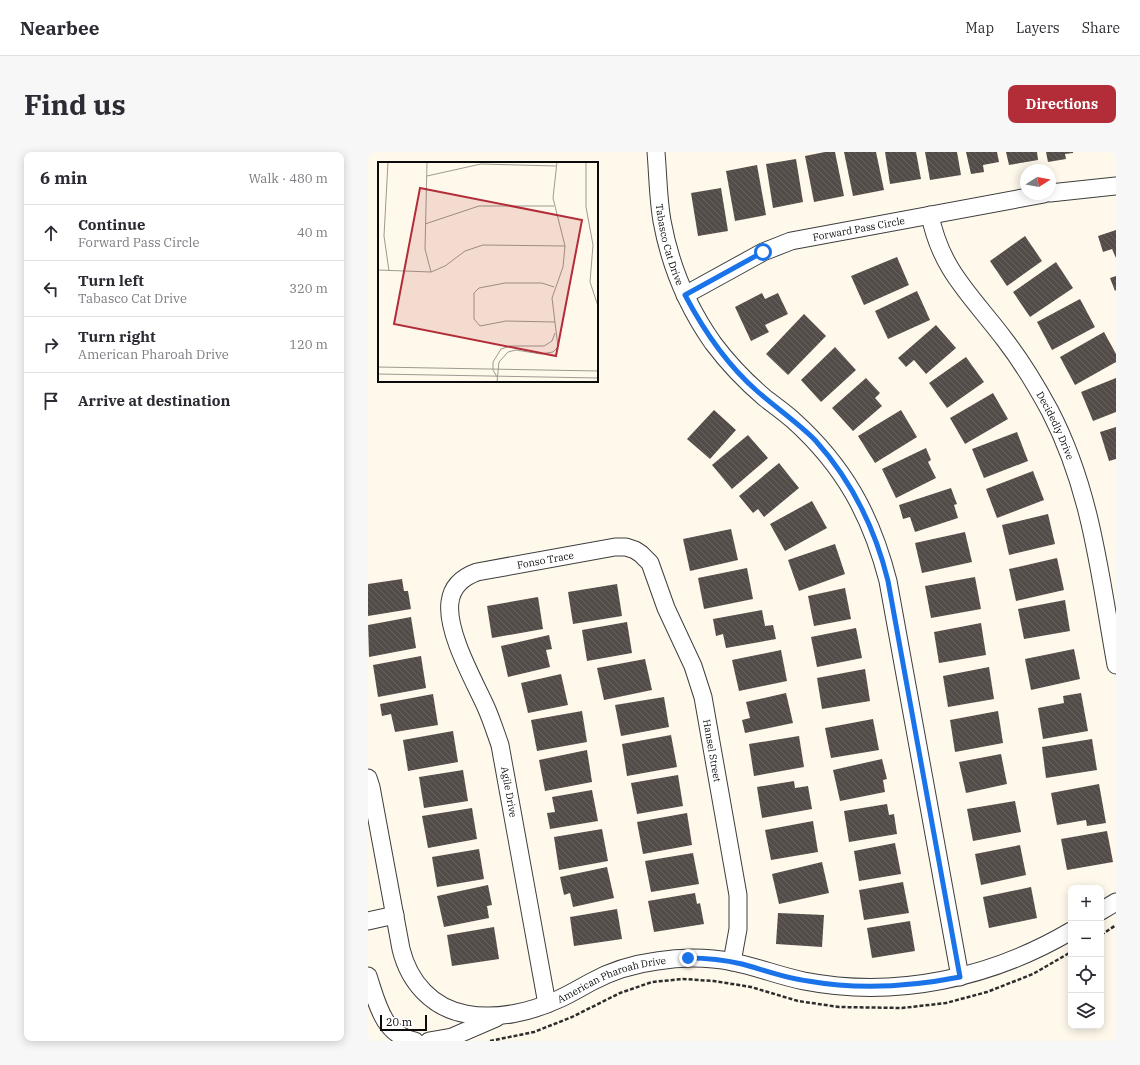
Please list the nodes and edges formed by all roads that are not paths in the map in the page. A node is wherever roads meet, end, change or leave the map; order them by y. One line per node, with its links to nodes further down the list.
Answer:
1 (656, 152): 6 (street, Tabasco Cat Drive)
2 (1116, 186): 3 (street)
3 (1056, 192)
4 (1020, 198): 5 (street, Forward Pass Circle)
5 (930, 215): 6 (street, Forward Pass Circle); 9 (street, Decidedly Drive)
6 (685, 295): 18 (street, Tabasco Cat Drive)
7 (639, 553): 8 (street, Fonso Trace); 16 (street, Hansel Street)
8 (455, 588): 19 (street, Agile Drive)
9 (1116, 665)
10 (368, 778): 13 (street, American Pharoah Drive)
11 (1116, 902): 12 (street)
12 (1104, 909)
13 (395, 915): 14 (street); 20 (street, American Pharoah Drive)
14 (368, 921)
15 (1068, 933): 18 (street, American Pharoah Drive)
16 (732, 962): 18 (street, American Pharoah Drive); 19 (street, American Pharoah Drive)
17 (368, 976): 21 (street)
18 (960, 977)
19 (547, 1004): 20 (street, American Pharoah Drive)
20 (501, 1015): 22 (street, American Pharoah Drive)
21 (415, 1041)
22 (429, 1041)

